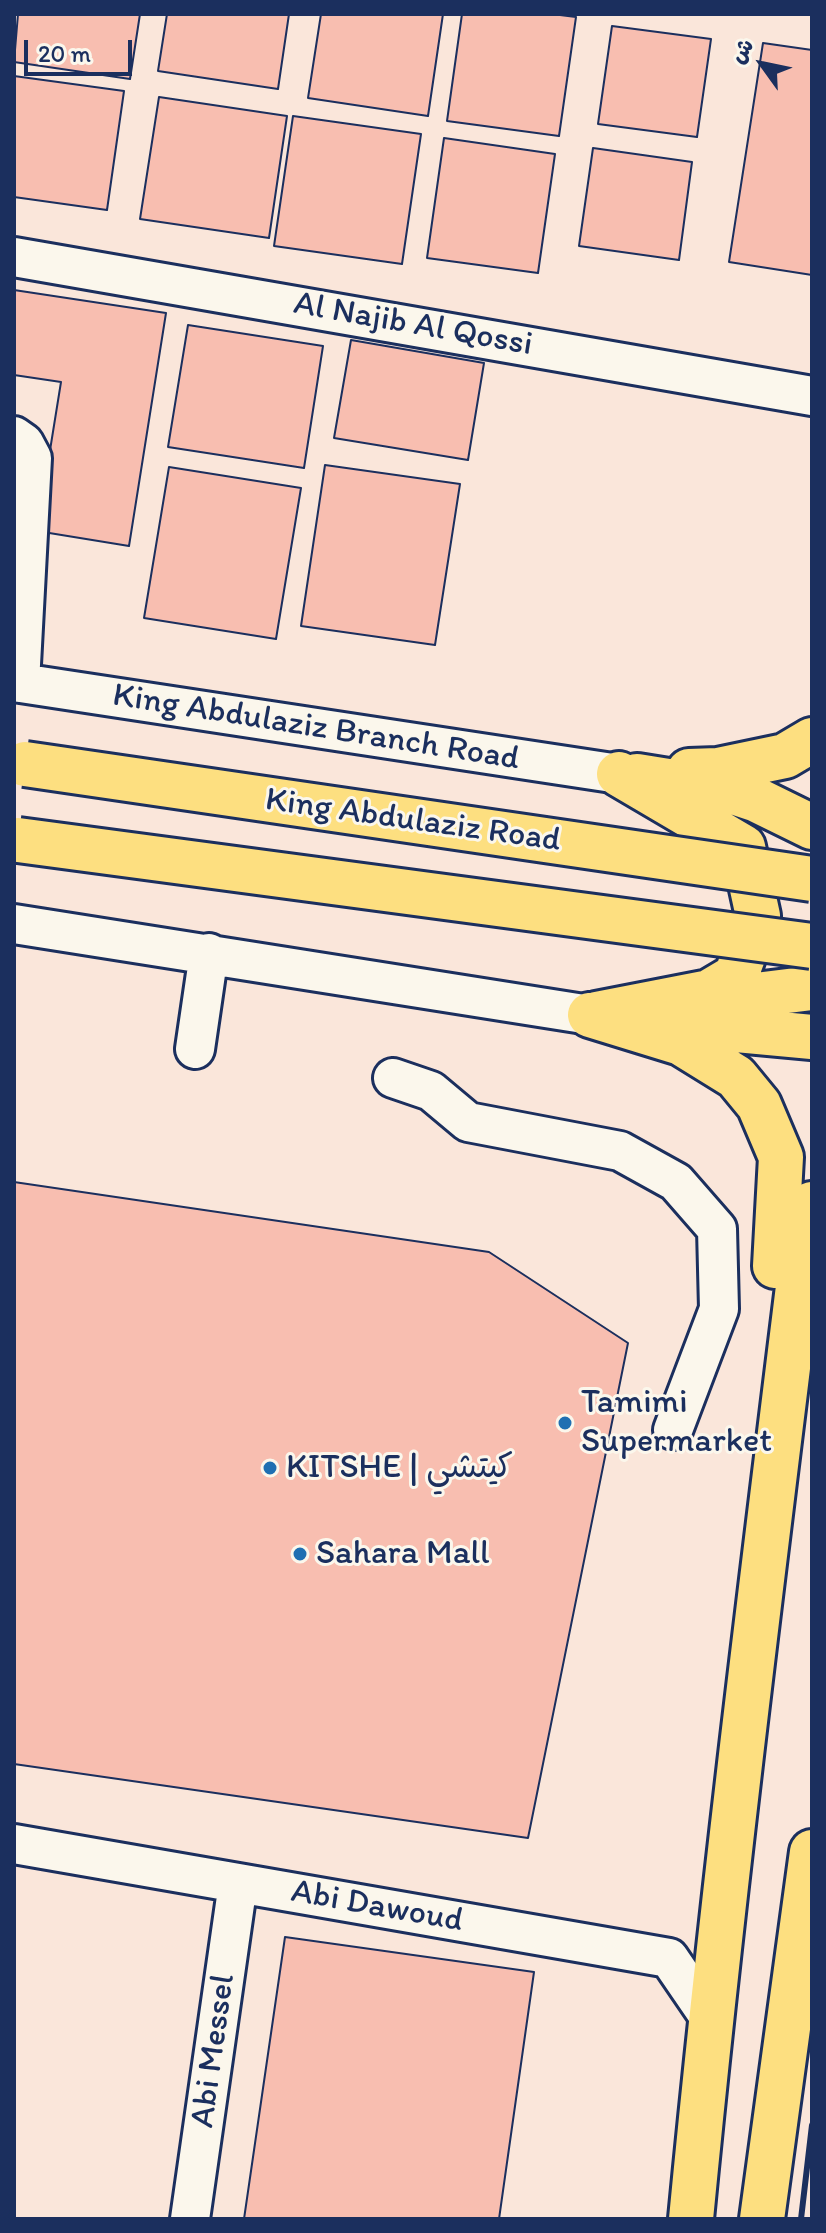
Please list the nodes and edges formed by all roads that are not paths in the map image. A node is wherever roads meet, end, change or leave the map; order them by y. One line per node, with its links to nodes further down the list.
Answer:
1 (14, 257): 2 (street, Al Najib Al Qossi)
2 (812, 396)
3 (14, 436): 4 (street)
4 (17, 682): 7 (street, King Abdulaziz Branch Road)
5 (812, 740): 7 (main road)
6 (20, 763): 12 (main road, King Abdulaziz Road, bridge)
7 (619, 774): 8 (main road); 17 (main road)
8 (757, 800): 9 (main road); 10 (main road)
9 (812, 800)
10 (812, 827)
11 (16, 840): 14 (main road, King Abdulaziz Road, bridge)
12 (812, 879)
13 (14, 924): 15 (street)
14 (812, 946)
15 (209, 953): 17 (street); 19 (street)
16 (812, 988): 17 (main road)
17 (590, 1015): 18 (main road); 24 (main road)
18 (812, 1037)
19 (195, 1049)
20 (393, 1078): 23 (street)
21 (812, 1204): 24 (main road)
22 (812, 1368): 24 (main road)
23 (673, 1430)
24 (758, 1604): 28 (main road)
25 (14, 1844): 27 (street, Abi Dawoud)
26 (812, 1852): 31 (main road)
27 (238, 1883): 28 (street, Abi Dawoud); 29 (street, Abi Messel)
28 (710, 2018): 30 (main road)
29 (190, 2219)
30 (691, 2219)
31 (762, 2219)

